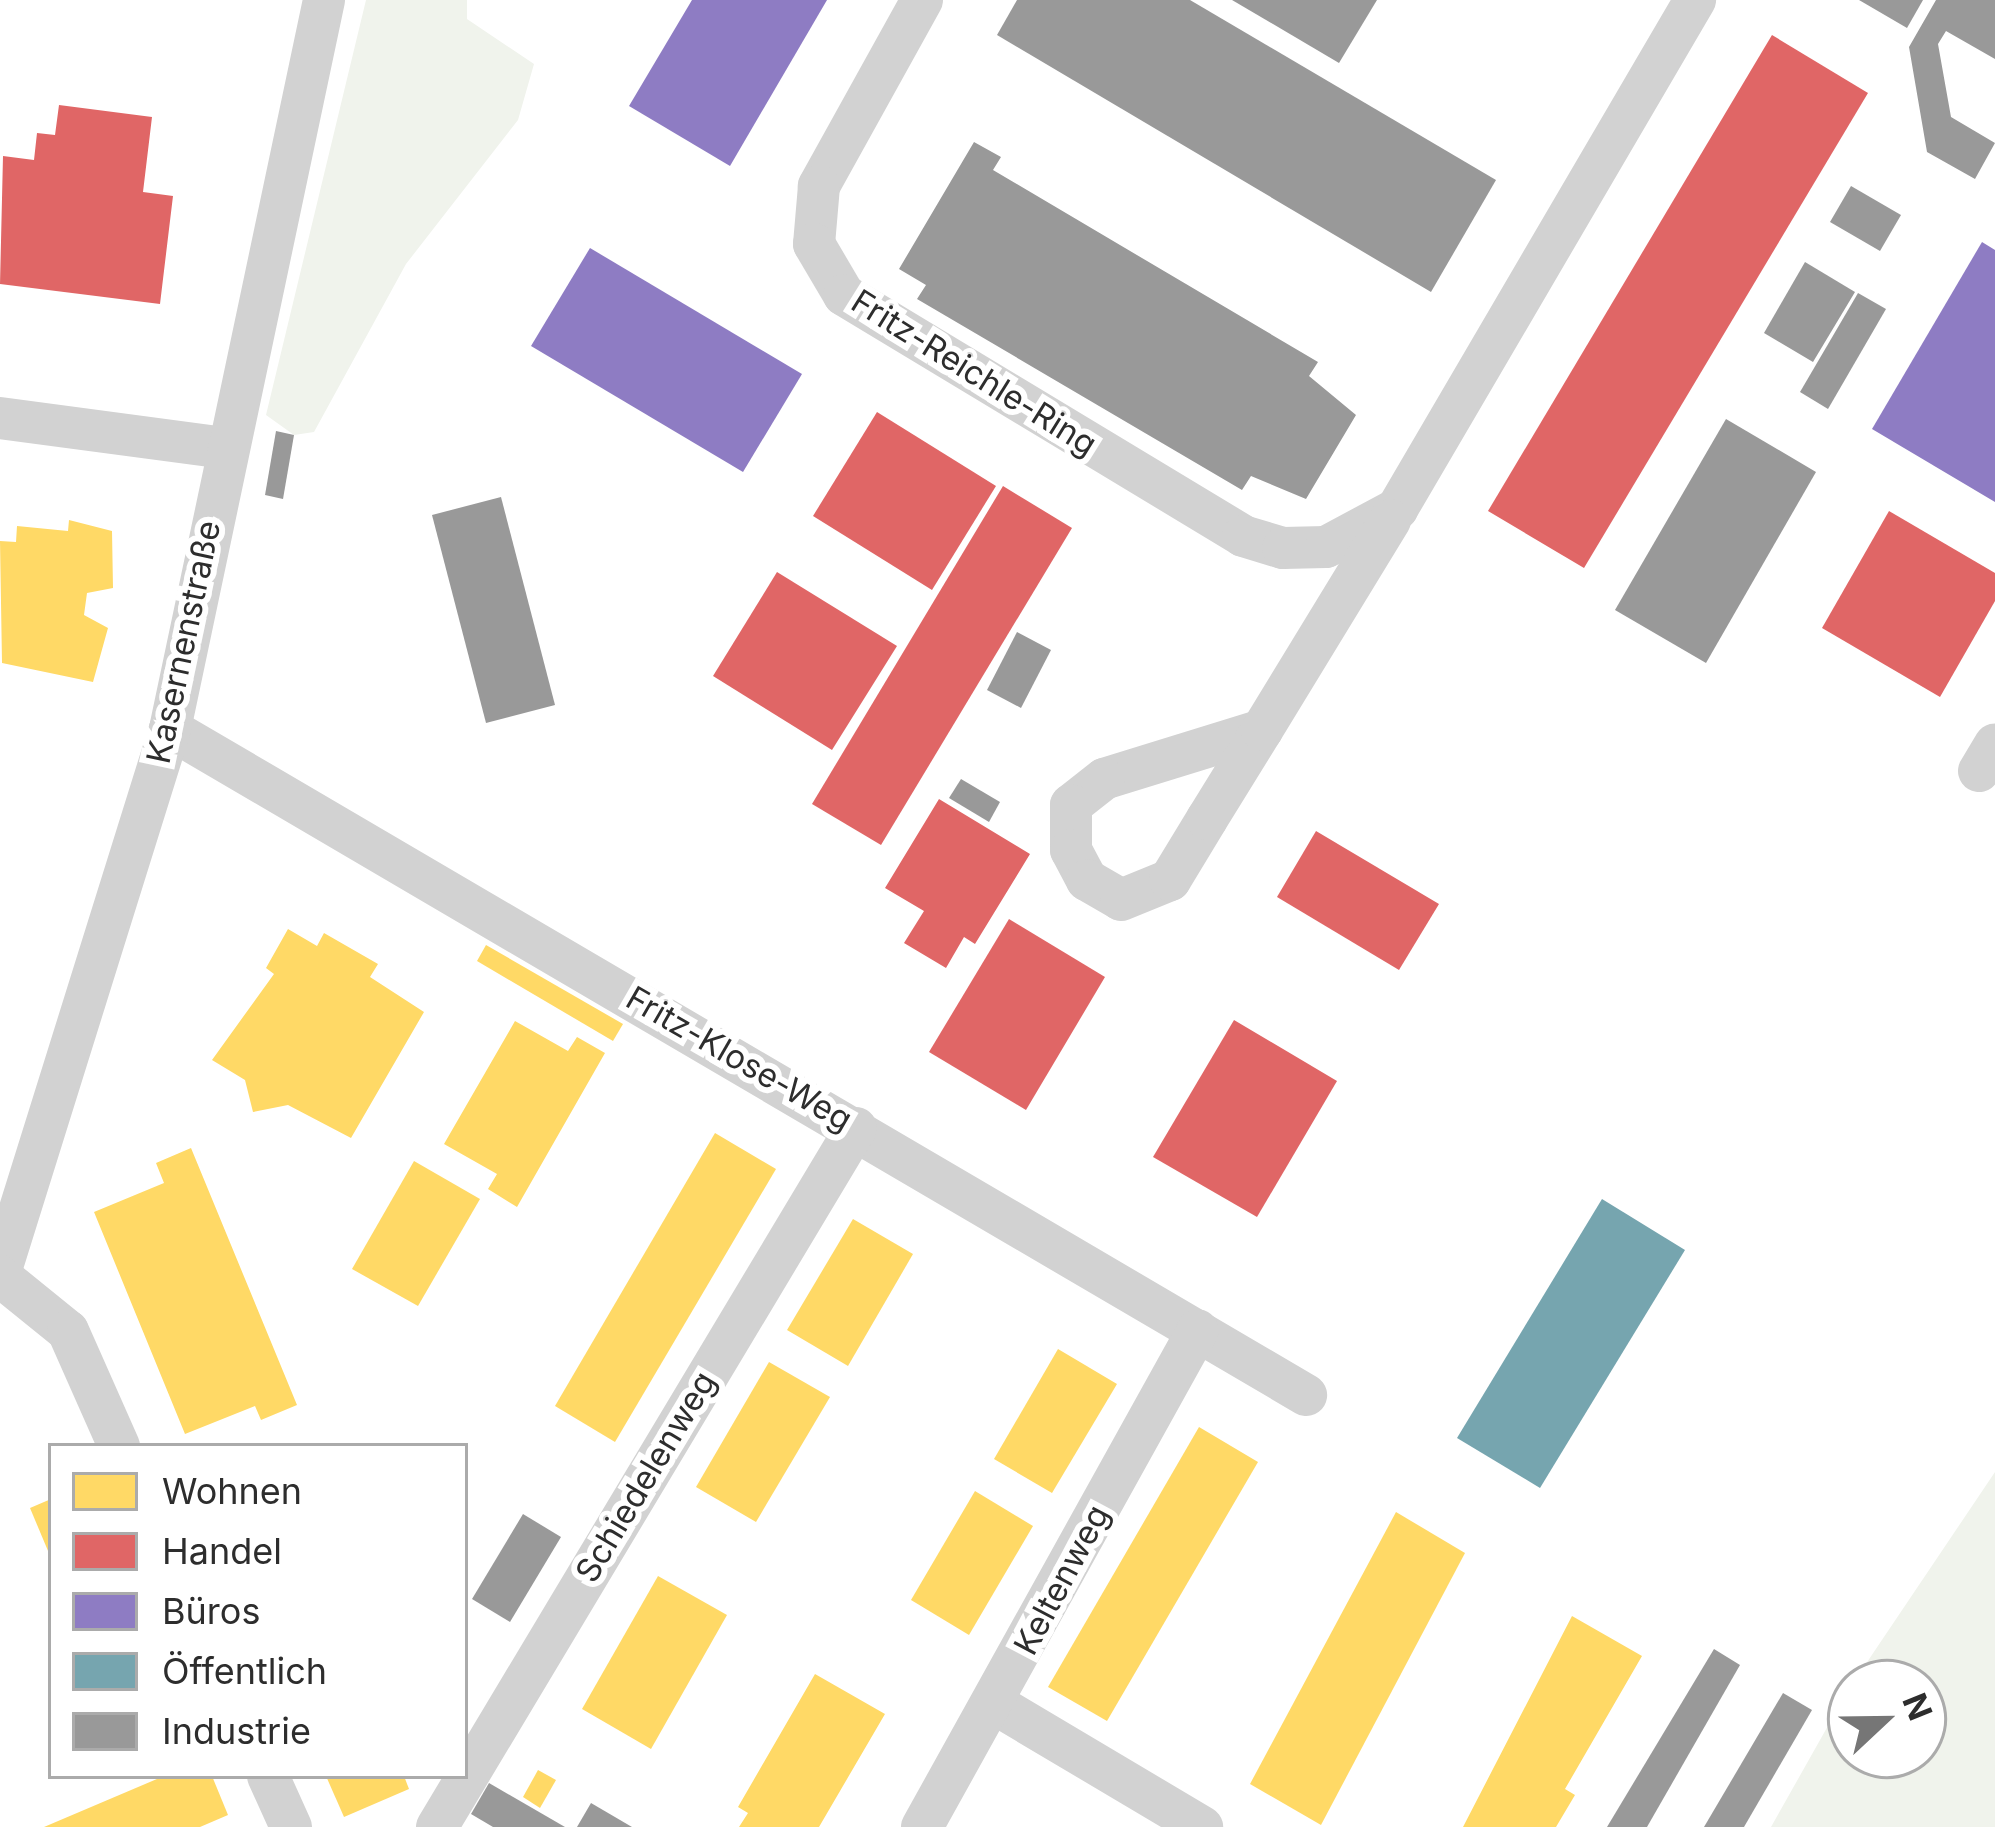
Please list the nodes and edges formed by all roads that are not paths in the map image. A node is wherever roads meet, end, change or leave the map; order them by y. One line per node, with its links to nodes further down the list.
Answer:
1 (324, 0): 5 (street, Kasernenstraße)
2 (922, 0): 6 (street, Fritz-Reichle-Ring)
3 (1695, 0): 6 (street, Fritz-Reichle-Ring)
4 (0, 418): 5 (street)
5 (225, 448): 7 (street, Kasernenstraße)
6 (1396, 508): 8 (street, Fritz-Reichle-Ring)
7 (170, 729): 9 (street, Fritz-Klose-Weg); 10 (street, Kasernenstraße)
8 (1262, 730): 8 (street, Fritz-Reichle-Ring)
9 (856, 1128): 11 (street, Fritz-Klose-Weg); 15 (street, Schiedelenweg)
10 (0, 1274): 13 (street)
11 (1198, 1330): 12 (street, Fritz-Klose-Weg); 14 (street, Keltenweg)
12 (1306, 1394)
13 (118, 1443)
14 (995, 1704): 20 (street, Keltenweg); 21 (street)
15 (468, 1775)
16 (269, 1779): 18 (street)
17 (466, 1779): 19 (street, Schiedelenweg)
18 (291, 1827)
19 (437, 1827)
20 (922, 1827)
21 (1202, 1827)

